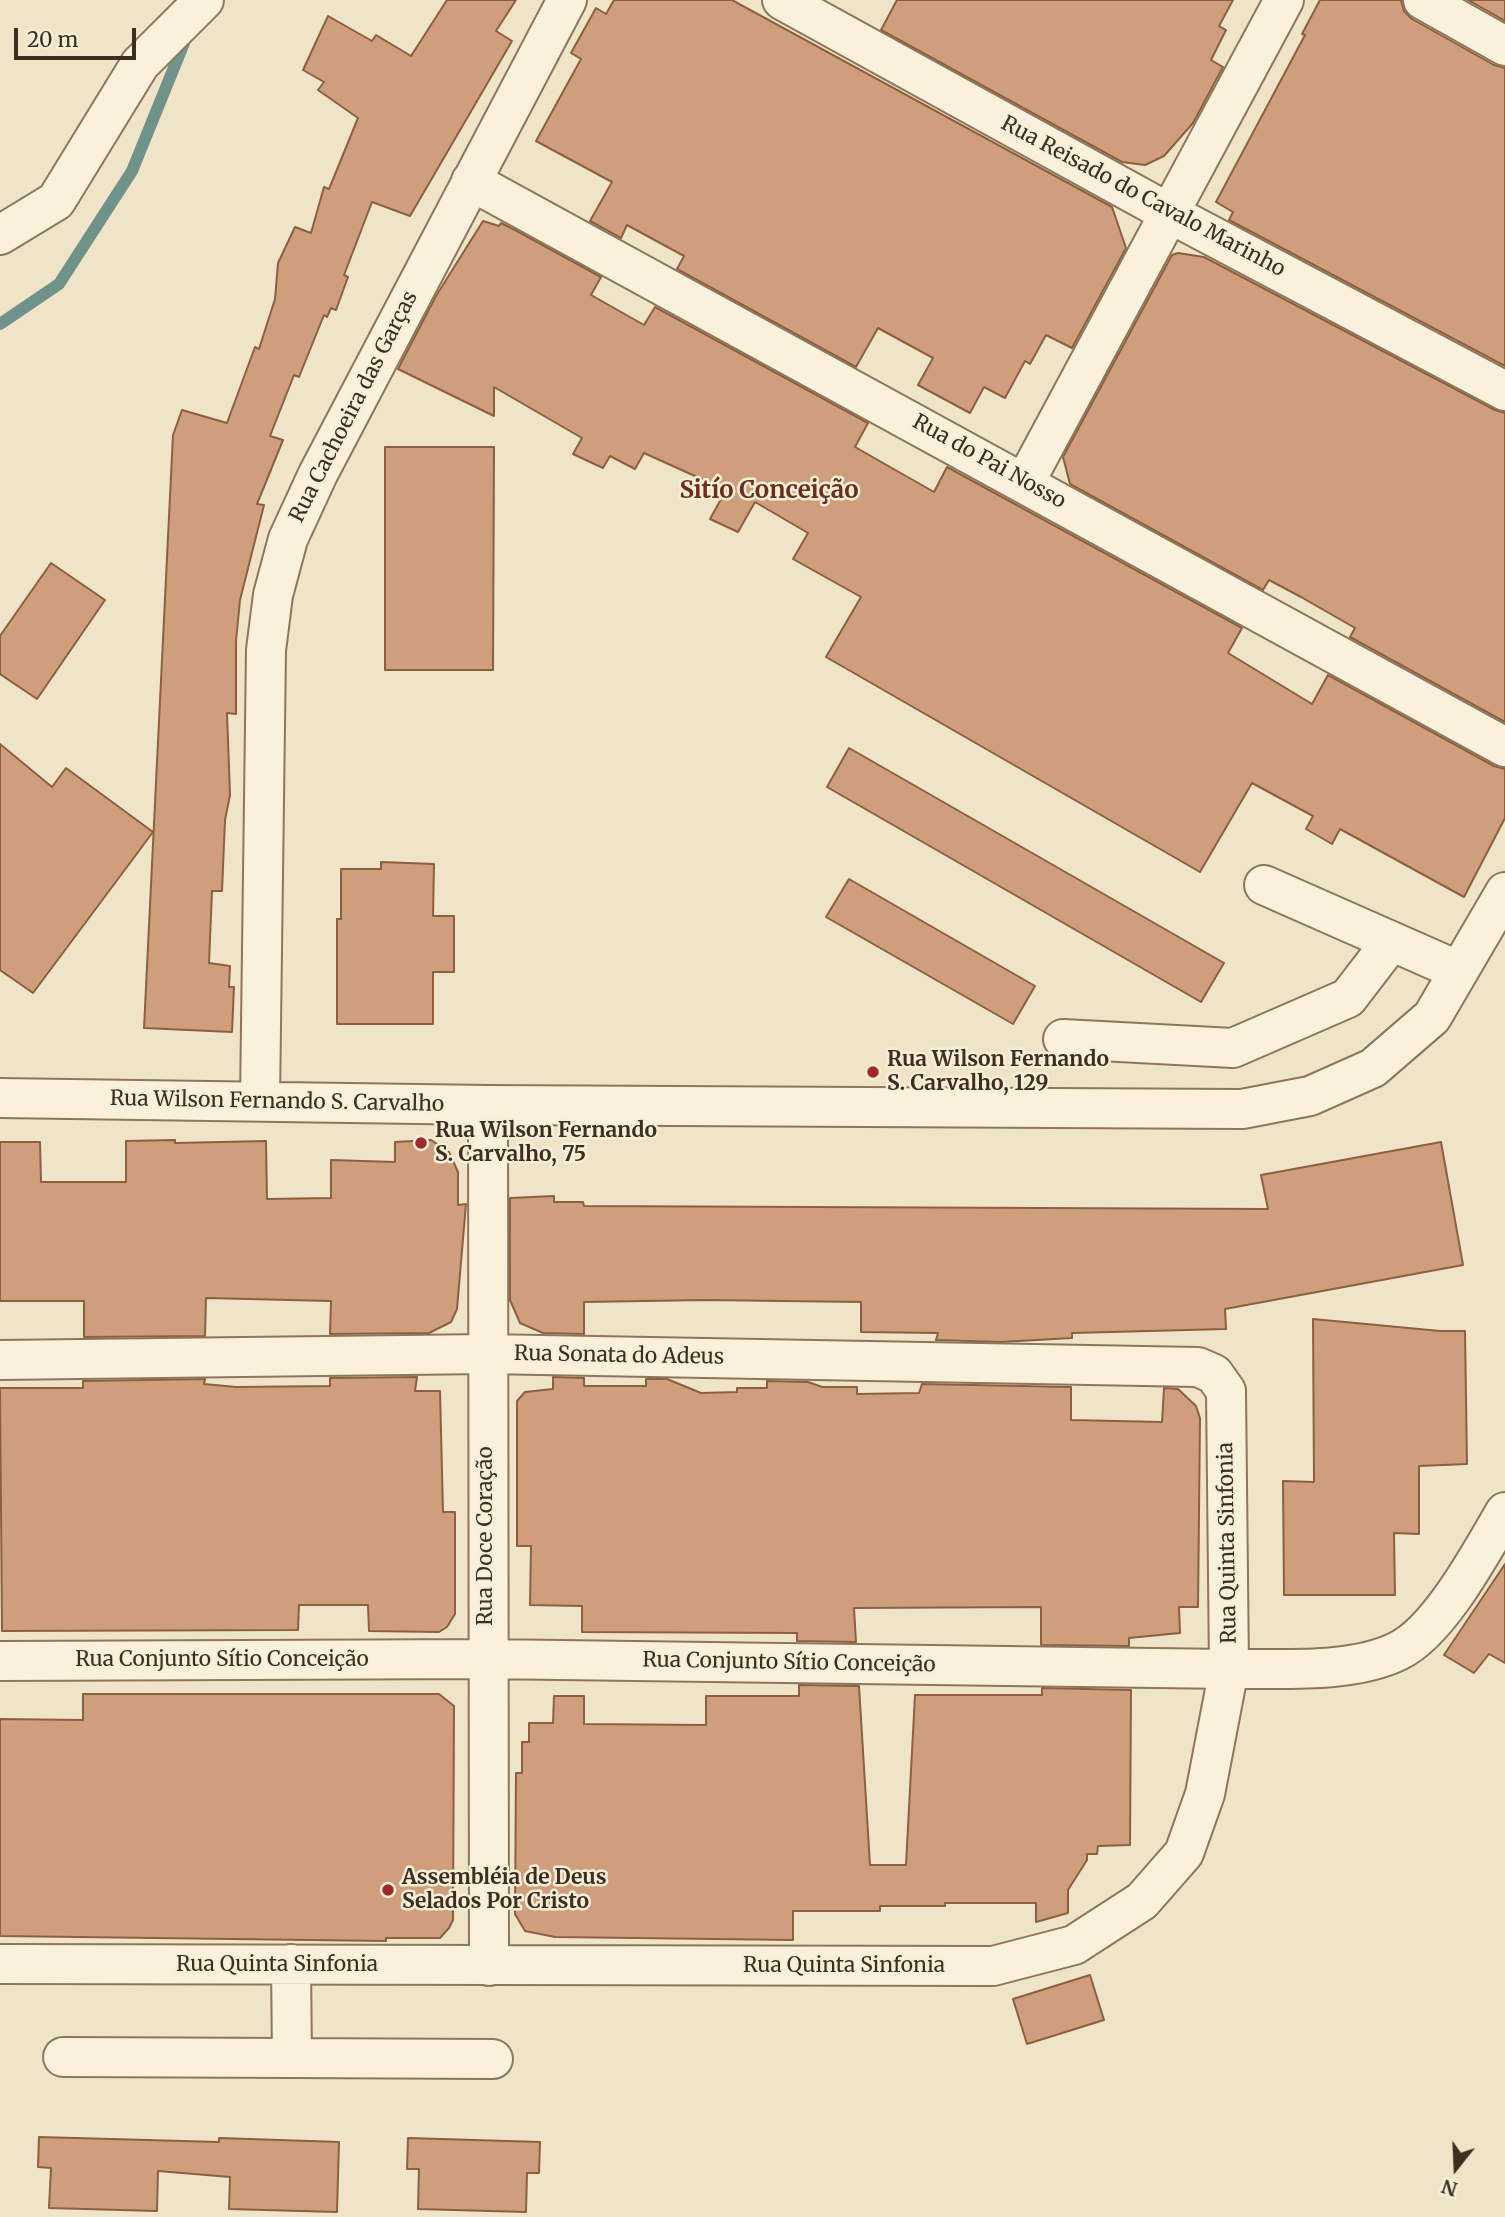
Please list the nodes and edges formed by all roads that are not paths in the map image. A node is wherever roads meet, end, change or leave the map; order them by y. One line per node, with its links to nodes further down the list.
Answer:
1 (204, 0): 9 (street)
2 (567, 0): 7 (street, Rua Cachoeira das Garças)
3 (782, 0): 8 (street, Rua Reisado do Cavalo Marinho)
4 (1283, 0): 8 (street)
5 (1423, 0): 6 (street)
6 (1505, 46)
7 (471, 181): 11 (street, Rua do Pai Nosso); 19 (street, Rua Cachoeira das Garças)
8 (1167, 212): 10 (street, Rua Reisado do Cavalo Marinho); 11 (street)
9 (0, 235)
10 (1505, 391)
11 (1025, 482): 12 (street, Rua do Pai Nosso)
12 (1505, 747)
13 (1264, 885): 15 (street)
14 (1505, 892): 16 (street, Rua Wilson Fernando S. Carvalho)
15 (1391, 942): 16 (street); 17 (street)
16 (1459, 971): 20 (street, Rua Wilson Fernando S. Carvalho)
17 (1063, 1039)
18 (0, 1098): 19 (street, Rua Wilson Fernando S. Carvalho)
19 (260, 1100): 20 (street, Rua Wilson Fernando S. Carvalho)
20 (488, 1105): 21 (street, Rua Doce Coração)
21 (486, 1354): 22 (street, Rua Sonata do Adeus); 23 (street, Rua Sonata do Adeus); 25 (street, Rua Doce Coração)
22 (0, 1360)
23 (1226, 1391): 27 (street, Rua Quinta Sinfonia)
24 (1505, 1512): 27 (street, Rua Conjunto Sítio Conceição)
25 (486, 1659): 26 (street, Rua Conjunto Sítio Conceição); 27 (street, Rua Conjunto Sítio Conceição); 30 (street, Rua Doce Coração)
26 (0, 1661)
27 (1229, 1669): 30 (street, Rua Quinta Sinfonia)
28 (0, 1964): 29 (street, Rua Quinta Sinfonia)
29 (290, 1964): 30 (street, Rua Quinta Sinfonia); 32 (street)
30 (489, 1966)
31 (62, 2057): 32 (street)
32 (292, 2058): 33 (street)
33 (493, 2059)

